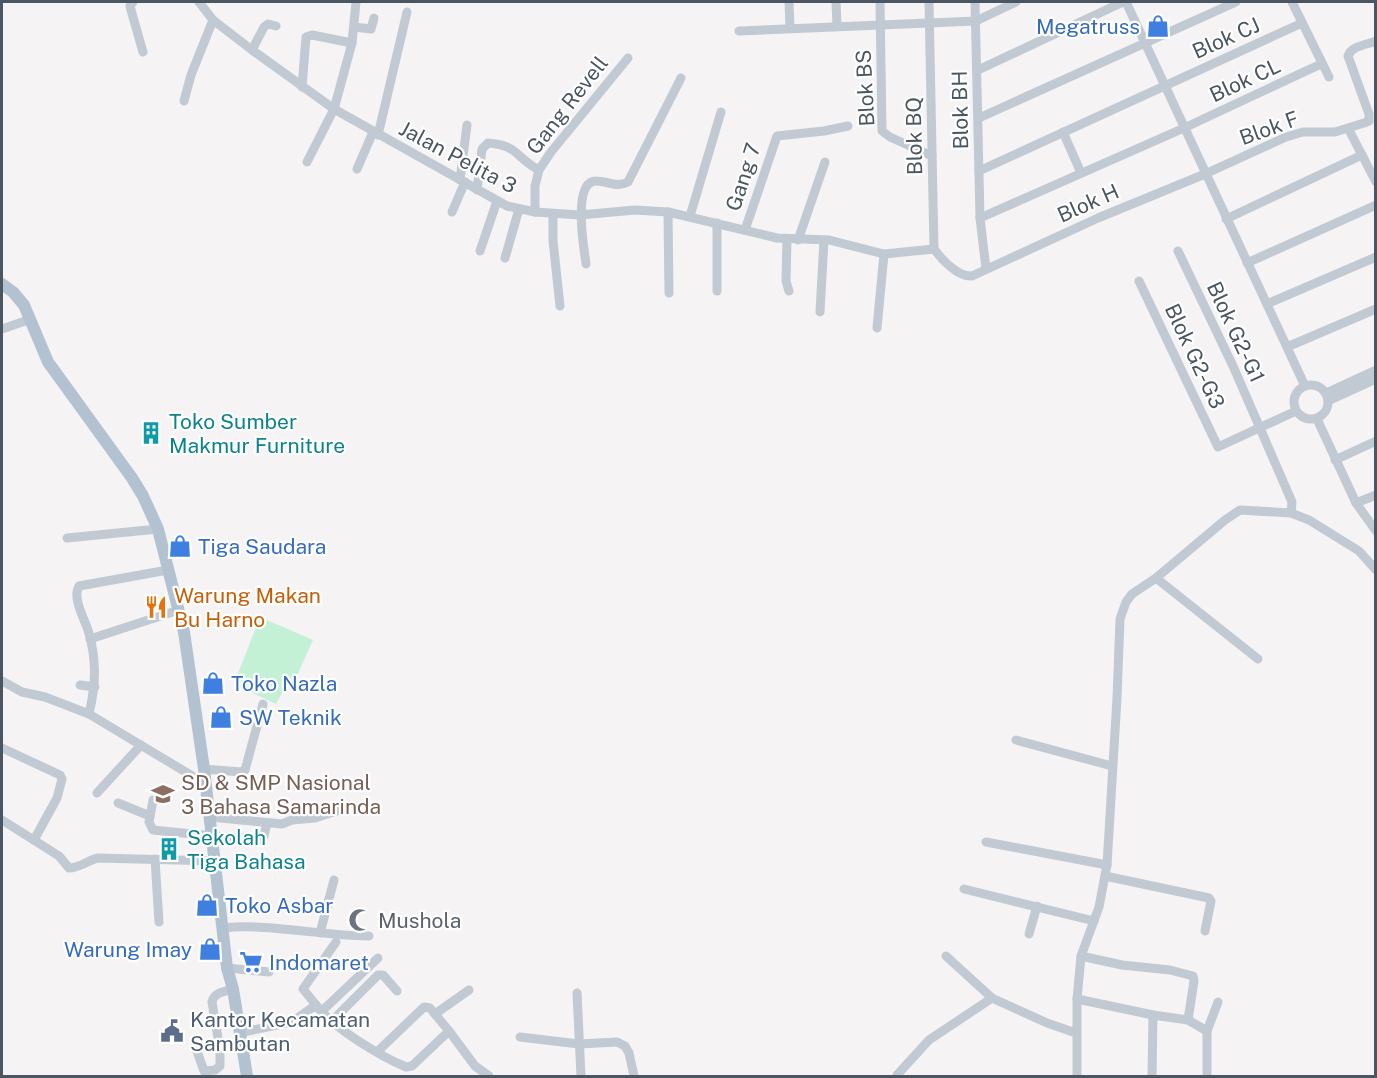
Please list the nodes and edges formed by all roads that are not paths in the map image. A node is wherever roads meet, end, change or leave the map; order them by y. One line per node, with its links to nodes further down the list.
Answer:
1 (133, 2): 29 (street)
2 (199, 2): 15 (street, Jalan Pelita 3)
3 (356, 2): 22 (street)
4 (789, 2): 23 (street)
5 (836, 2): 21 (street)
6 (880, 2): 19 (street)
7 (929, 2): 17 (street, Blok BQ)
8 (975, 2): 16 (street, Blok BH)
9 (1016, 2): 16 (street)
10 (1124, 2): 27 (street); 32 (street)
11 (1236, 2): 27 (street)
12 (1292, 2): 18 (street)
13 (407, 12): 47 (street)
14 (374, 18): 22 (street)
15 (213, 20): 28 (street, Jalan Pelita 3); 37 (street)
16 (976, 21): 17 (street); 32 (street, Blok BH)
17 (929, 23): 19 (street); 49 (street, Blok BQ)
18 (1302, 23): 31 (street); 35 (street, Blok CJ)
19 (880, 24): 21 (street); 49 (street, Blok BS)
20 (276, 26): 28 (street)
21 (837, 26): 23 (street)
22 (354, 27): 26 (street)
23 (790, 28): 24 (street)
24 (740, 31)
25 (1376, 42): 41 (street)
26 (352, 43): 36 (street); 38 (street)
27 (1146, 43): 35 (street); 40 (street)
28 (252, 50): 36 (street, Jalan Pelita 3)
29 (143, 52)
30 (628, 58): 53 (street, Gang Revell)
31 (1321, 64): 34 (street); 44 (street, Blok CL)
32 (978, 70): 40 (street, Blok BH)
33 (681, 78): 67 (street)
34 (1329, 78)
35 (1164, 85): 44 (street); 46 (street, Blok CJ)
36 (302, 87): 38 (street, Jalan Pelita 3)
37 (184, 101)
38 (334, 109): 47 (street, Jalan Pelita 3); 50 (street)
39 (721, 112): 68 (street)
40 (979, 118): 54 (street, Blok BH)
41 (1372, 122): 45 (street, Blok F)
42 (467, 125): 57 (street)
43 (848, 126): 72 (street, Gang 7)
44 (1184, 128): 55 (street, Blok CL); 56 (street)
45 (1348, 129): 48 (street); 56 (street, Blok F)
46 (1063, 132): 54 (street, Blok CJ); 55 (street)
47 (375, 133): 52 (street); 57 (street, Jalan Pelita 3)
48 (1362, 155): 58 (street); 70 (street)
49 (932, 156): 76 (street, Blok BQ)
50 (307, 162)
51 (825, 162): 74 (street)
52 (357, 169)
53 (539, 170): 59 (street); 64 (street, Gang Revell)
54 (979, 171): 69 (street, Blok BH)
55 (1081, 173): 69 (street, Blok CL)
56 (1205, 174): 70 (street); 84 (street, Blok H)
57 (462, 181): 59 (street, Jalan Pelita 3); 63 (street)
58 (1376, 182)
59 (477, 189): 60 (street, Jalan Pelita 3)
60 (497, 201): 62 (street, Jalan Pelita 3); 77 (street)
61 (1376, 205): 82 (street)
62 (519, 209): 64 (street, Jalan Pelita 3); 81 (street)
63 (452, 212)
64 (535, 212): 66 (street, Jalan Pelita 3)
65 (668, 212): 67 (street, Jalan Pelita 3); 68 (street, Jalan Pelita 3); 89 (street)
66 (553, 214): 67 (street, Jalan Pelita 3); 91 (street)
67 (580, 215): 83 (street)
68 (690, 216): 71 (street, Jalan Pelita 3)
69 (980, 218): 84 (street, Blok BH)
70 (1226, 219): 82 (street)
71 (717, 223): 72 (street, Jalan Pelita 3); 87 (street)
72 (745, 230): 73 (street, Jalan Pelita 3)
73 (787, 239): 74 (street, Jalan Pelita 3); 88 (street)
74 (798, 240): 75 (street, Jalan Pelita 3)
75 (824, 240): 79 (street, Jalan Pelita 3); 93 (street)
76 (934, 249): 79 (street); 84 (street)
77 (480, 251)
78 (1178, 251): 104 (street, Blok G2-G1)
79 (884, 254): 95 (street)
80 (1376, 257): 90 (street)
81 (505, 258)
82 (1247, 263): 90 (street)
83 (586, 264)
84 (986, 269)
85 (1139, 281): 104 (street, Blok G2-G3)
86 (2, 284): 94 (main road)
87 (717, 291)
88 (789, 291)
89 (669, 293)
90 (1267, 304): 97 (street)
91 (560, 306)
92 (1376, 309): 97 (street)
93 (820, 312)
94 (31, 319): 96 (street); 110 (main road)
95 (877, 328)
96 (2, 329)
97 (1287, 347): 100 (street)
98 (1376, 370): 101 (street)
99 (1376, 379): 101 (street)
100 (1305, 386): 101 (street); 102 (street)
101 (1327, 397): 103 (street)
102 (1296, 411): 103 (street); 104 (street)
103 (1317, 419): 106 (street)
104 (1260, 428): 109 (street, Blok G2-G1)
105 (1376, 441): 106 (street)
106 (1335, 460): 108 (street)
107 (1376, 495): 108 (street)
108 (1356, 503): 111 (street)
109 (1291, 513): 114 (street); 115 (street)
110 (158, 529): 112 (street); 113 (main road)
111 (1376, 531)
112 (67, 538)
113 (168, 570): 116 (main road); 117 (street)
114 (1376, 570)
115 (1156, 578): 118 (street); 127 (street)
116 (179, 610): 117 (street); 128 (main road)
117 (90, 639): 121 (street)
118 (1258, 659)
119 (2, 681): 123 (street)
120 (80, 685): 121 (street)
121 (95, 687): 123 (street)
122 (262, 704): 128 (street)
123 (89, 714): 125 (street)
124 (1016, 740): 127 (street)
125 (141, 745): 129 (street); 130 (street)
126 (2, 748): 139 (street)
127 (1112, 766): 143 (street)
128 (204, 769): 129 (main road)
129 (204, 783): 135 (main road)
130 (97, 793)
131 (153, 800): 134 (street)
132 (118, 803): 134 (street)
133 (343, 808): 137 (street)
134 (150, 816): 138 (street)
135 (210, 817): 137 (street); 138 (main road)
136 (2, 820): 139 (street)
137 (267, 823): 138 (street)
138 (212, 836): 142 (main road)
139 (34, 840): 141 (street)
140 (986, 842): 143 (street)
141 (155, 860): 142 (street); 149 (street)
142 (216, 861): 150 (main road)
143 (1107, 865): 144 (street)
144 (1105, 876): 148 (street); 151 (street)
145 (334, 880): 152 (street)
146 (964, 889): 147 (street)
147 (1037, 906): 148 (street); 153 (street)
148 (1094, 921): 157 (street)
149 (159, 922)
150 (223, 928): 152 (street); 159 (main road)
151 (1205, 931)
152 (320, 933): 155 (street)
153 (1029, 934)
154 (369, 936): 155 (street)
155 (336, 940): 168 (street)
156 (946, 956): 165 (street)
157 (1082, 956): 166 (street); 171 (street)
158 (378, 958): 168 (street)
159 (227, 968): 160 (street); 161 (main road)
160 (269, 972)
161 (233, 989): 175 (main road); 179 (street)
162 (469, 990): 169 (street)
163 (397, 991): 172 (street)
164 (577, 993): 178 (street)
165 (992, 998): 176 (street); 181 (street)
166 (1077, 999): 170 (street); 176 (street)
167 (1218, 1002): 174 (street)
168 (319, 1008): 172 (street); 175 (street)
169 (435, 1014): 173 (street); 180 (street)
170 (1153, 1016): 171 (street); 187 (street)
171 (1188, 1020): 174 (street)
172 (332, 1021): 180 (street)
173 (449, 1031): 180 (street); 183 (street)
174 (1207, 1031): 188 (street)
175 (238, 1033): 182 (main road)
176 (1076, 1033): 186 (street)
177 (520, 1038): 178 (street)
178 (579, 1044): 184 (street); 185 (street)
179 (197, 1051)
180 (377, 1052)
181 (897, 1075)
182 (247, 1077)
183 (489, 1077)
184 (581, 1077)
185 (634, 1077)
186 (1077, 1077)
187 (1152, 1077)
188 (1207, 1077)

